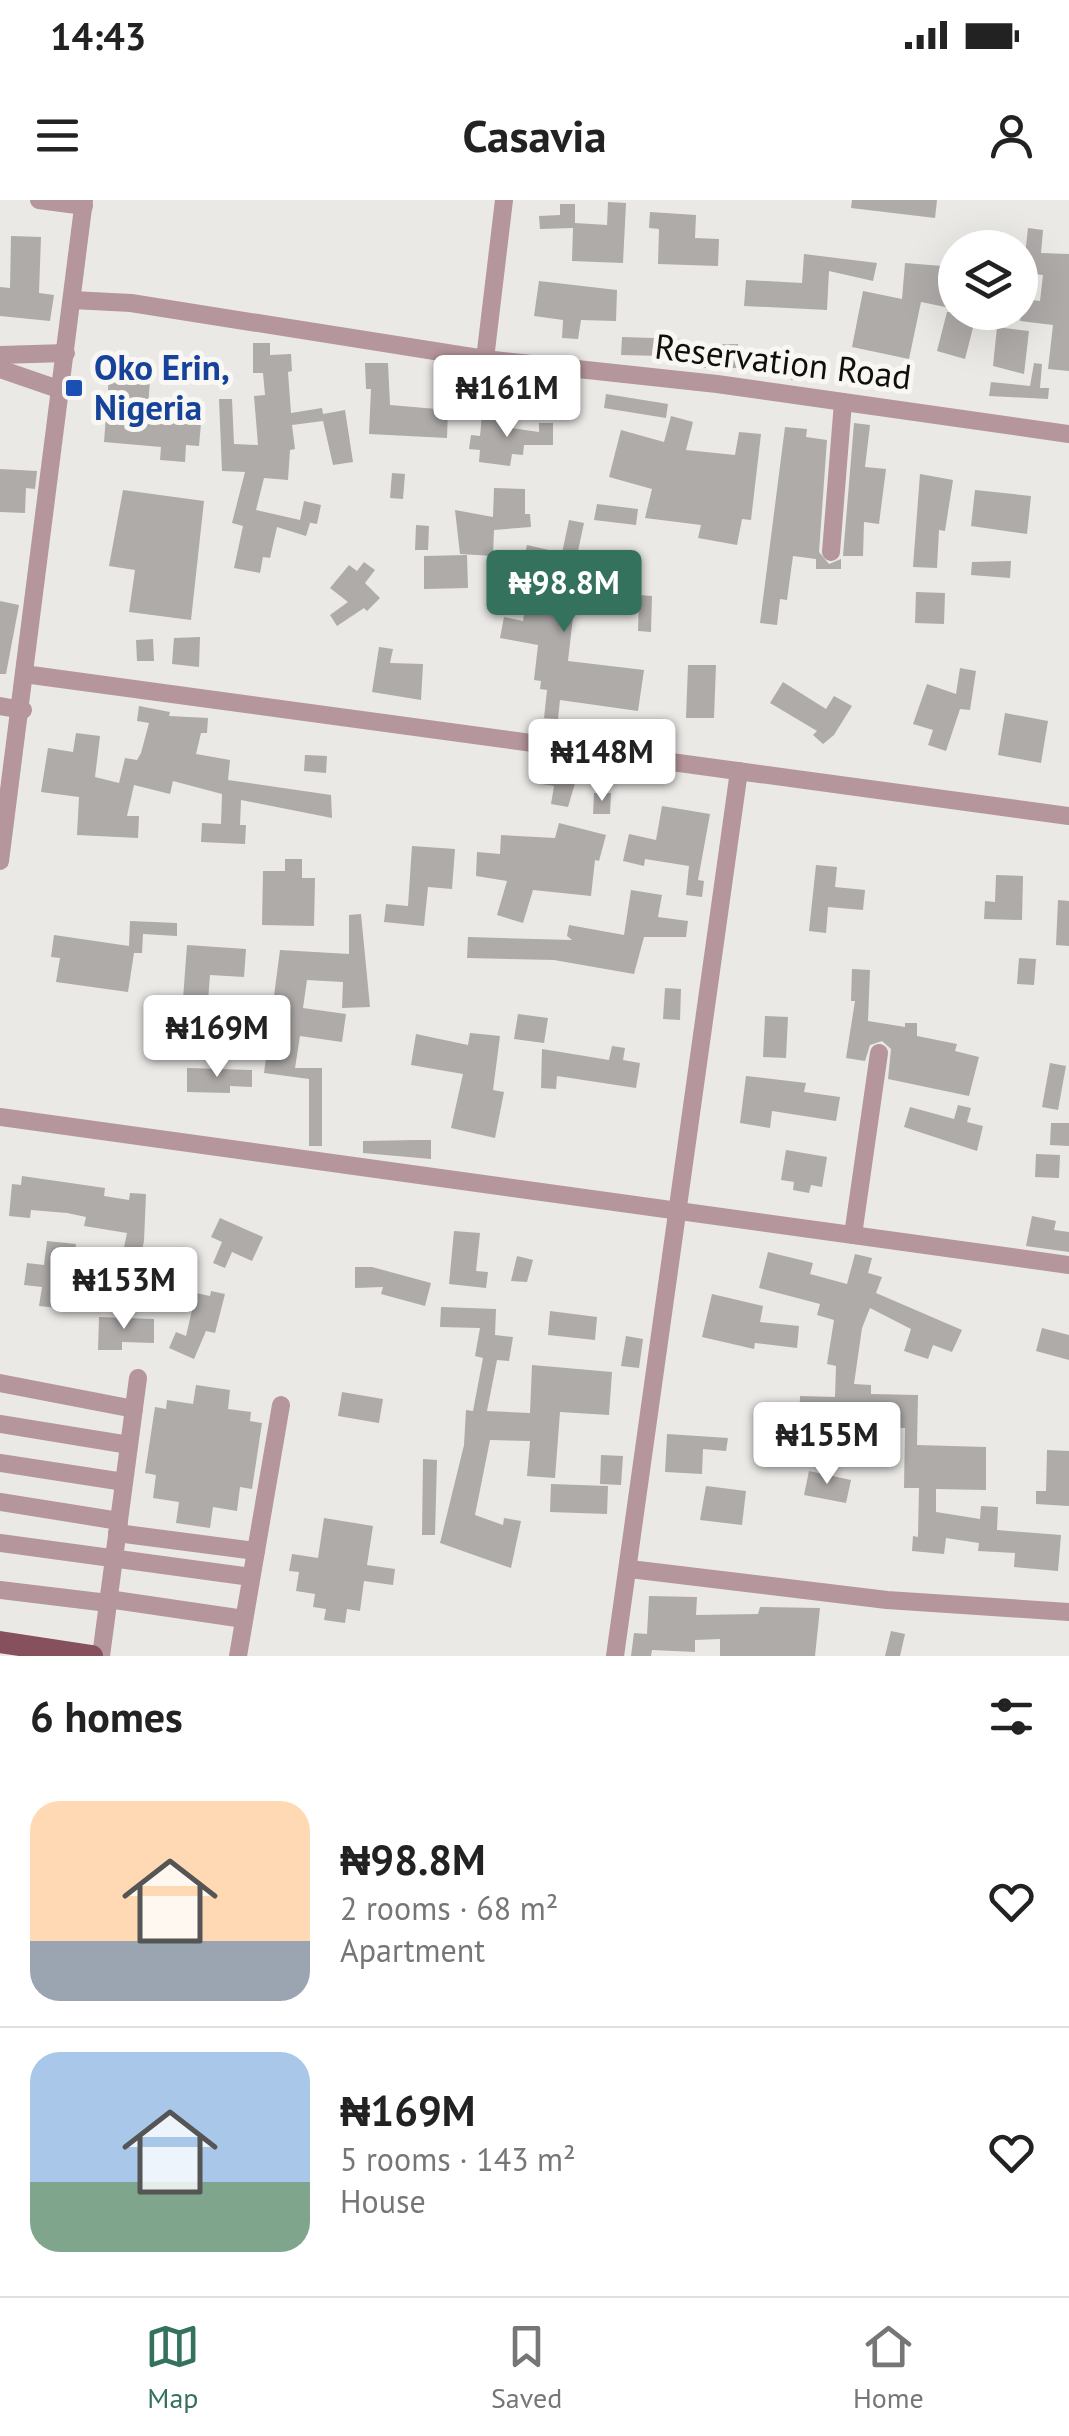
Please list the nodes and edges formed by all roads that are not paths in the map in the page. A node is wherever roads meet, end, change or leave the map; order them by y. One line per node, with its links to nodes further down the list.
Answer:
1 (40, 200): 3 (street)
2 (504, 200): 7 (street)
3 (84, 203): 4 (street)
4 (72, 300): 5 (street); 7 (street, Reservation Road)
5 (66, 353): 6 (street); 9 (street)
6 (0, 355)
7 (485, 359): 10 (street, Reservation Road)
8 (0, 369): 9 (street)
9 (61, 390): 13 (street)
10 (843, 402): 11 (street, Reservation Road); 12 (street)
11 (1069, 434)
12 (831, 552)
13 (24, 674): 15 (street); 16 (street)
14 (0, 706): 15 (street)
15 (23, 710): 18 (street)
16 (738, 770): 17 (street); 21 (street)
17 (1069, 816)
18 (0, 861)
19 (878, 1053): 22 (street)
20 (0, 1117): 21 (street)
21 (676, 1212): 22 (street); 37 (street)
22 (852, 1234): 23 (street)
23 (1069, 1265)
24 (138, 1378): 27 (street)
25 (0, 1384): 27 (street)
26 (280, 1406): 35 (street)
27 (134, 1409): 29 (street)
28 (0, 1424): 29 (street)
29 (129, 1445): 31 (street)
30 (0, 1463): 31 (street)
31 (124, 1482): 33 (street)
32 (0, 1502): 33 (street)
33 (118, 1527): 35 (street); 36 (street)
34 (0, 1543): 36 (street)
35 (256, 1550): 38 (street)
36 (114, 1560): 38 (street); 40 (street)
37 (630, 1569): 41 (street); 47 (street)
38 (251, 1577): 42 (street)
39 (0, 1590): 40 (street)
40 (108, 1601): 42 (street); 45 (street)
41 (1069, 1612)
42 (244, 1619): 46 (street)
43 (0, 1642): 44 (main road)
44 (92, 1656)
45 (101, 1656)
46 (238, 1656)
47 (615, 1656)

